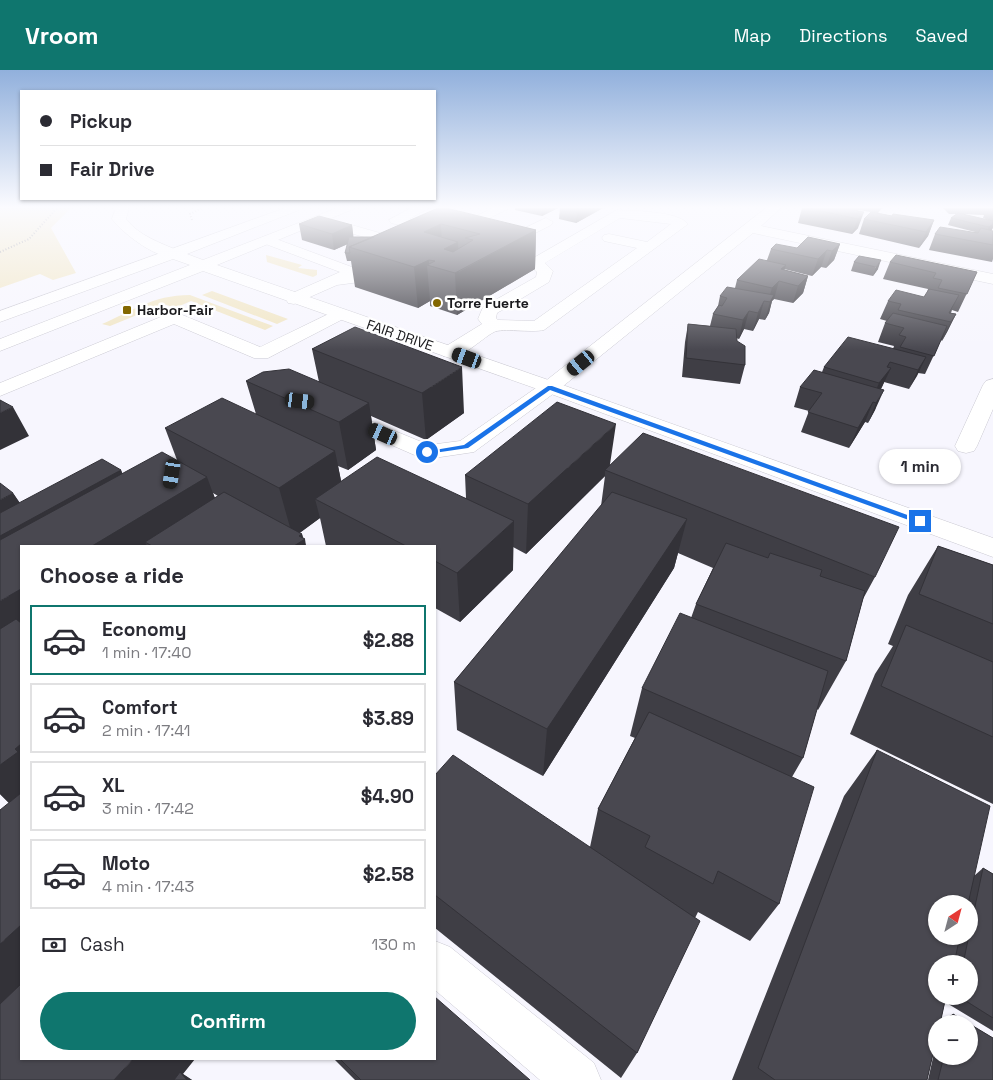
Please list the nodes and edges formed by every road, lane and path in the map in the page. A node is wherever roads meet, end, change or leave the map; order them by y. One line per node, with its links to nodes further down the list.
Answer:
1 (171, 255): 19 (main road)
2 (177, 255): 11 (main road, FAIR DRIVE)
3 (230, 255): 11 (main road)
4 (309, 255): 13 (main road)
5 (390, 255): 13 (main road)
6 (403, 255): 16 (main road)
7 (549, 255): 15 (main road)
8 (638, 255): 20 (main road)
9 (717, 255): 24 (main road)
10 (880, 255): 14 (main road)
11 (202, 266): 17 (main road, FAIR DRIVE); 21 (main road)
12 (559, 269): 15 (main road)
13 (354, 272): 16 (main road)
14 (993, 279)
15 (543, 280): 20 (main road)
16 (334, 281): 17 (main road)
17 (294, 299): 18 (main road, FAIR DRIVE)
18 (339, 314): 22 (main road, FAIR DRIVE); 25 (main road)
19 (0, 318)
20 (493, 325): 22 (main road)
21 (0, 346)
22 (450, 352): 24 (main road, FAIR DRIVE)
23 (993, 385): 27 (main road)
24 (550, 388): 26 (main road); 28 (main road, FAIR DRIVE)
25 (0, 390)
26 (321, 407)
27 (966, 446)
28 (993, 548)
29 (436, 963): 30 (main road)
30 (577, 1080)

